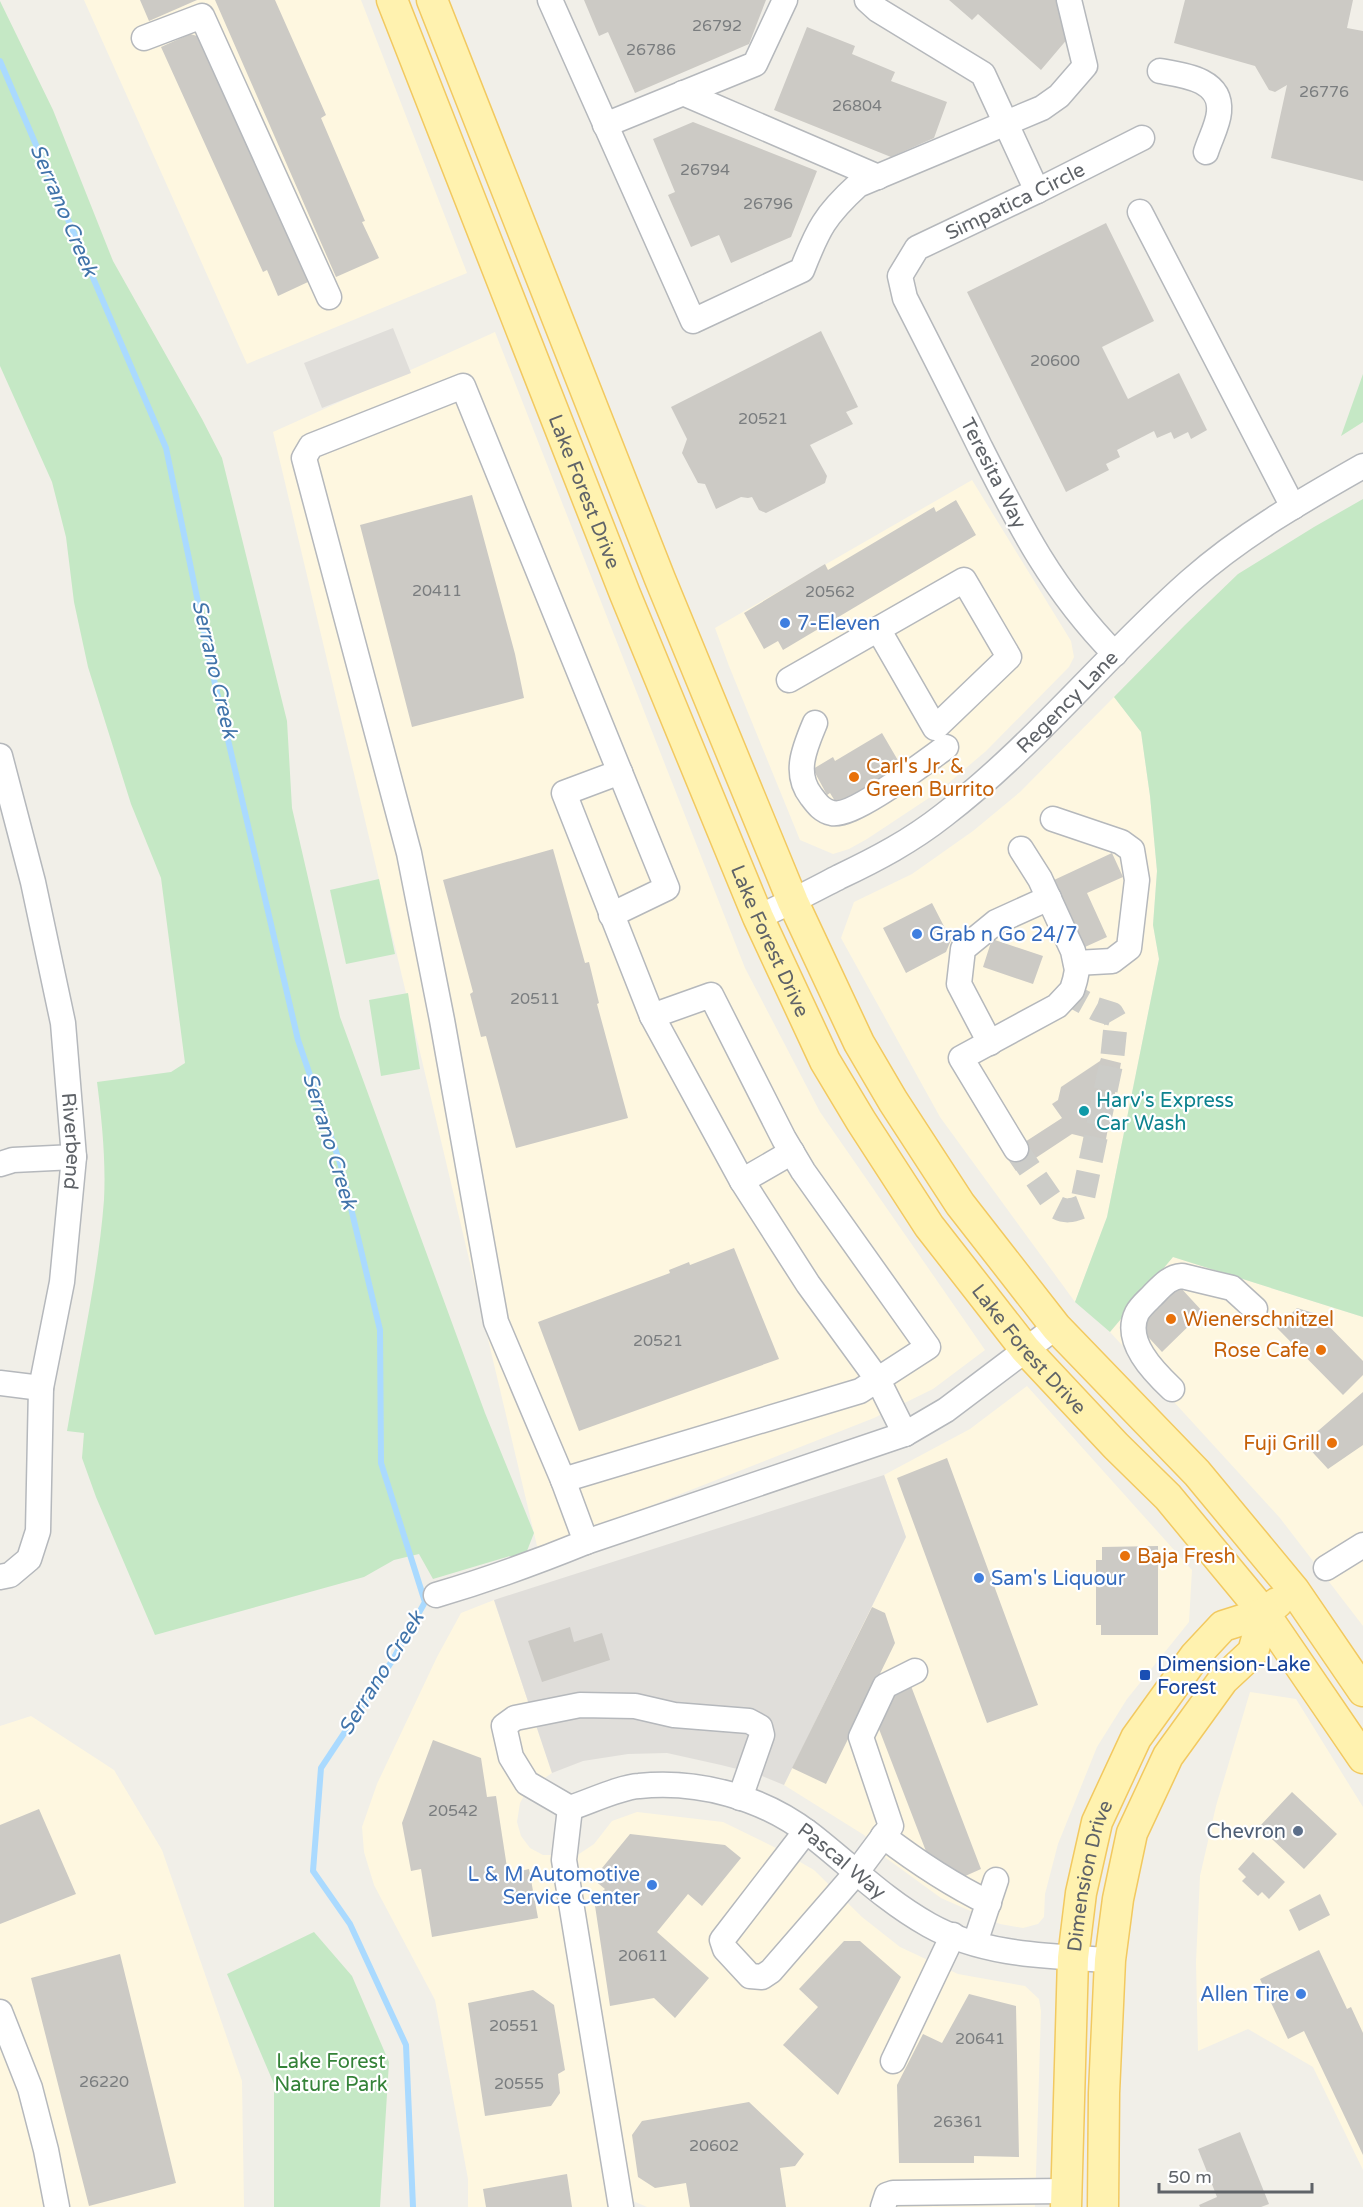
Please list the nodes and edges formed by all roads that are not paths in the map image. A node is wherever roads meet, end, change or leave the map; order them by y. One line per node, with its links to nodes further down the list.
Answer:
1 (392, 0): 33 (main road, Lake Forest Drive)
2 (432, 0): 31 (main road, Lake Forest Drive)
3 (550, 0): 11 (street)
4 (785, 0): 9 (street)
5 (867, 0): 10 (street)
6 (1069, 0): 10 (street)
7 (144, 38): 18 (street)
8 (1160, 71): 13 (street)
9 (683, 93): 11 (street); 14 (street)
10 (1006, 124): 14 (street); 15 (street)
11 (605, 125): 14 (street)
12 (1142, 138): 15 (street, Simpatica Circle)
13 (1206, 152)
14 (878, 177)
15 (1037, 191): 17 (street, Simpatica Circle)
16 (1140, 212): 20 (street)
17 (900, 276): 22 (street, Teresita Way)
18 (329, 297)
19 (1363, 466): 20 (street, Regency Lane)
20 (1293, 507): 22 (street, Regency Lane)
21 (878, 629): 21 (street); 23 (street)
22 (1115, 654): 31 (street, Regency Lane)
23 (789, 680)
24 (815, 723): 25 (street)
25 (946, 747)
26 (0, 756): 39 (street, Riverbend)
27 (620, 772): 32 (street); 32 (street); 50 (street)
28 (1053, 819): 34 (street)
29 (1021, 849): 30 (street)
30 (1049, 898): 34 (street); 36 (street)
31 (793, 902): 33 (street, Regency Lane); 43 (main road, Lake Forest Drive)
32 (611, 915): 35 (street)
33 (758, 916): 44 (main road, Lake Forest Drive)
34 (1076, 963): 36 (street)
35 (652, 1017): 38 (street); 41 (street)
36 (990, 1043): 37 (street)
37 (1016, 1149)
38 (792, 1152): 41 (street); 45 (street)
39 (74, 1157): 40 (street); 47 (street, Riverbend)
40 (0, 1164)
41 (742, 1181): 45 (street)
42 (1255, 1309): 48 (street)
43 (1056, 1327): 44 (street); 55 (main road, Lake Forest Drive)
44 (1025, 1349): 49 (street); 57 (main road, Lake Forest Drive)
45 (878, 1380): 49 (street); 50 (street)
46 (0, 1383): 47 (street)
47 (41, 1388): 54 (street, Riverbend)
48 (1172, 1389)
49 (904, 1434): 51 (street)
50 (563, 1480): 51 (street)
51 (586, 1542): 56 (street)
52 (1363, 1545): 53 (street)
53 (1326, 1568)
54 (0, 1577)
55 (1294, 1590): 57 (main road, Dimension Drive); 59 (main road, Lake Forest Drive)
56 (436, 1595)
57 (1264, 1613): 60 (main road, Lake Forest Drive); 69 (main road, Dimension Drive); 70 (main road, Dimension Drive)
58 (915, 1671): 64 (street)
59 (1363, 1691)
60 (1363, 1758)
61 (740, 1798): 62 (street, Pascal Way); 62 (street); 63 (street, Pascal Way)
62 (570, 1808): 75 (street)
63 (806, 1831): 65 (street, Pascal Way); 65 (street)
64 (884, 1836): 65 (street); 67 (street)
65 (856, 1873): 68 (street, Pascal Way)
66 (996, 1880): 67 (street)
67 (988, 1903): 68 (street)
68 (964, 1939): 69 (street, Pascal Way); 72 (street)
69 (1073, 1958): 70 (street, Pascal Way); 73 (main road, Dimension Drive)
70 (1110, 1960): 77 (main road, Dimension Drive)
71 (0, 2012): 74 (street)
72 (893, 2061)
73 (1066, 2199): 76 (street)
74 (57, 2207)
75 (621, 2207)
76 (883, 2207)
77 (1102, 2207)

